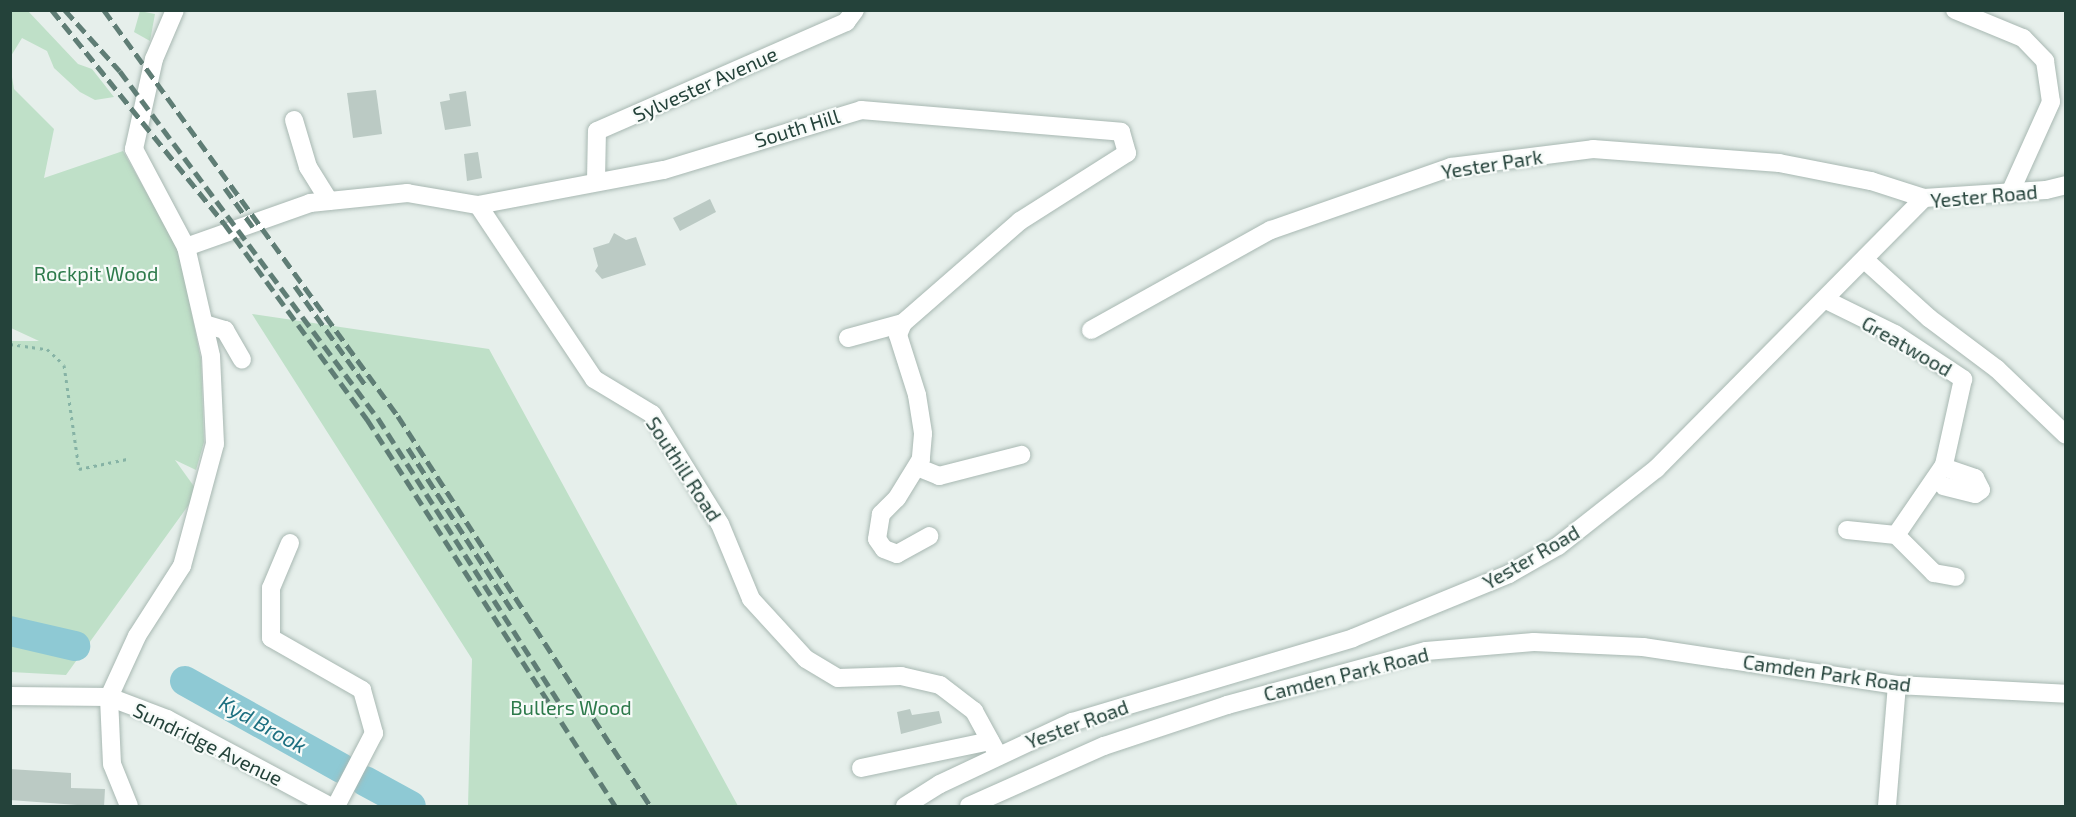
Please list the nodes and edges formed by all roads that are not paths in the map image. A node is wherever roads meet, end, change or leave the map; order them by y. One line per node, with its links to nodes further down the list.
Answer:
1 (175, 10): 12 (street)
2 (855, 10): 6 (street, Sylvester Avenue)
3 (1963, 12): 4 (street)
4 (1987, 17): 8 (street)
5 (294, 120): 10 (street)
6 (596, 181): 11 (street, South Hill); 15 (street, South Hill)
7 (2066, 185): 8 (street, Yester Road)
8 (2010, 193): 9 (street, Yester Road)
9 (1924, 198): 13 (street, Yester Road); 17 (street, Yester Park)
10 (328, 201): 11 (street); 12 (street)
11 (478, 205): 34 (street, Southill Road)
12 (186, 247): 16 (street)
13 (1866, 261): 14 (street, Yester Road); 20 (street)
14 (1826, 300): 23 (street, Greatwood); 34 (street, Yester Road)
15 (903, 322): 18 (street); 22 (street)
16 (204, 324): 19 (street); 33 (street)
17 (1091, 330)
18 (848, 338)
19 (242, 360)
20 (2066, 435)
21 (1021, 455): 22 (street)
22 (917, 467): 27 (street)
23 (1943, 467): 24 (street); 26 (street, Greatwood)
24 (1944, 486)
25 (1847, 530): 26 (street)
26 (1896, 535): 29 (street)
27 (929, 536)
28 (290, 543): 38 (street)
29 (1956, 577)
30 (1897, 685): 31 (street, Camden Park Road); 40 (street, Camden Park Road); 41 (street)
31 (2066, 694)
32 (10, 696): 33 (street, Sundridge Avenue)
33 (109, 697): 36 (street); 37 (street, Sundridge Avenue)
34 (994, 748): 35 (street); 39 (street, Yester Road)
35 (861, 768)
36 (129, 807)
37 (329, 807)
38 (336, 807)
39 (905, 807)
40 (969, 807)
41 (1887, 807)

